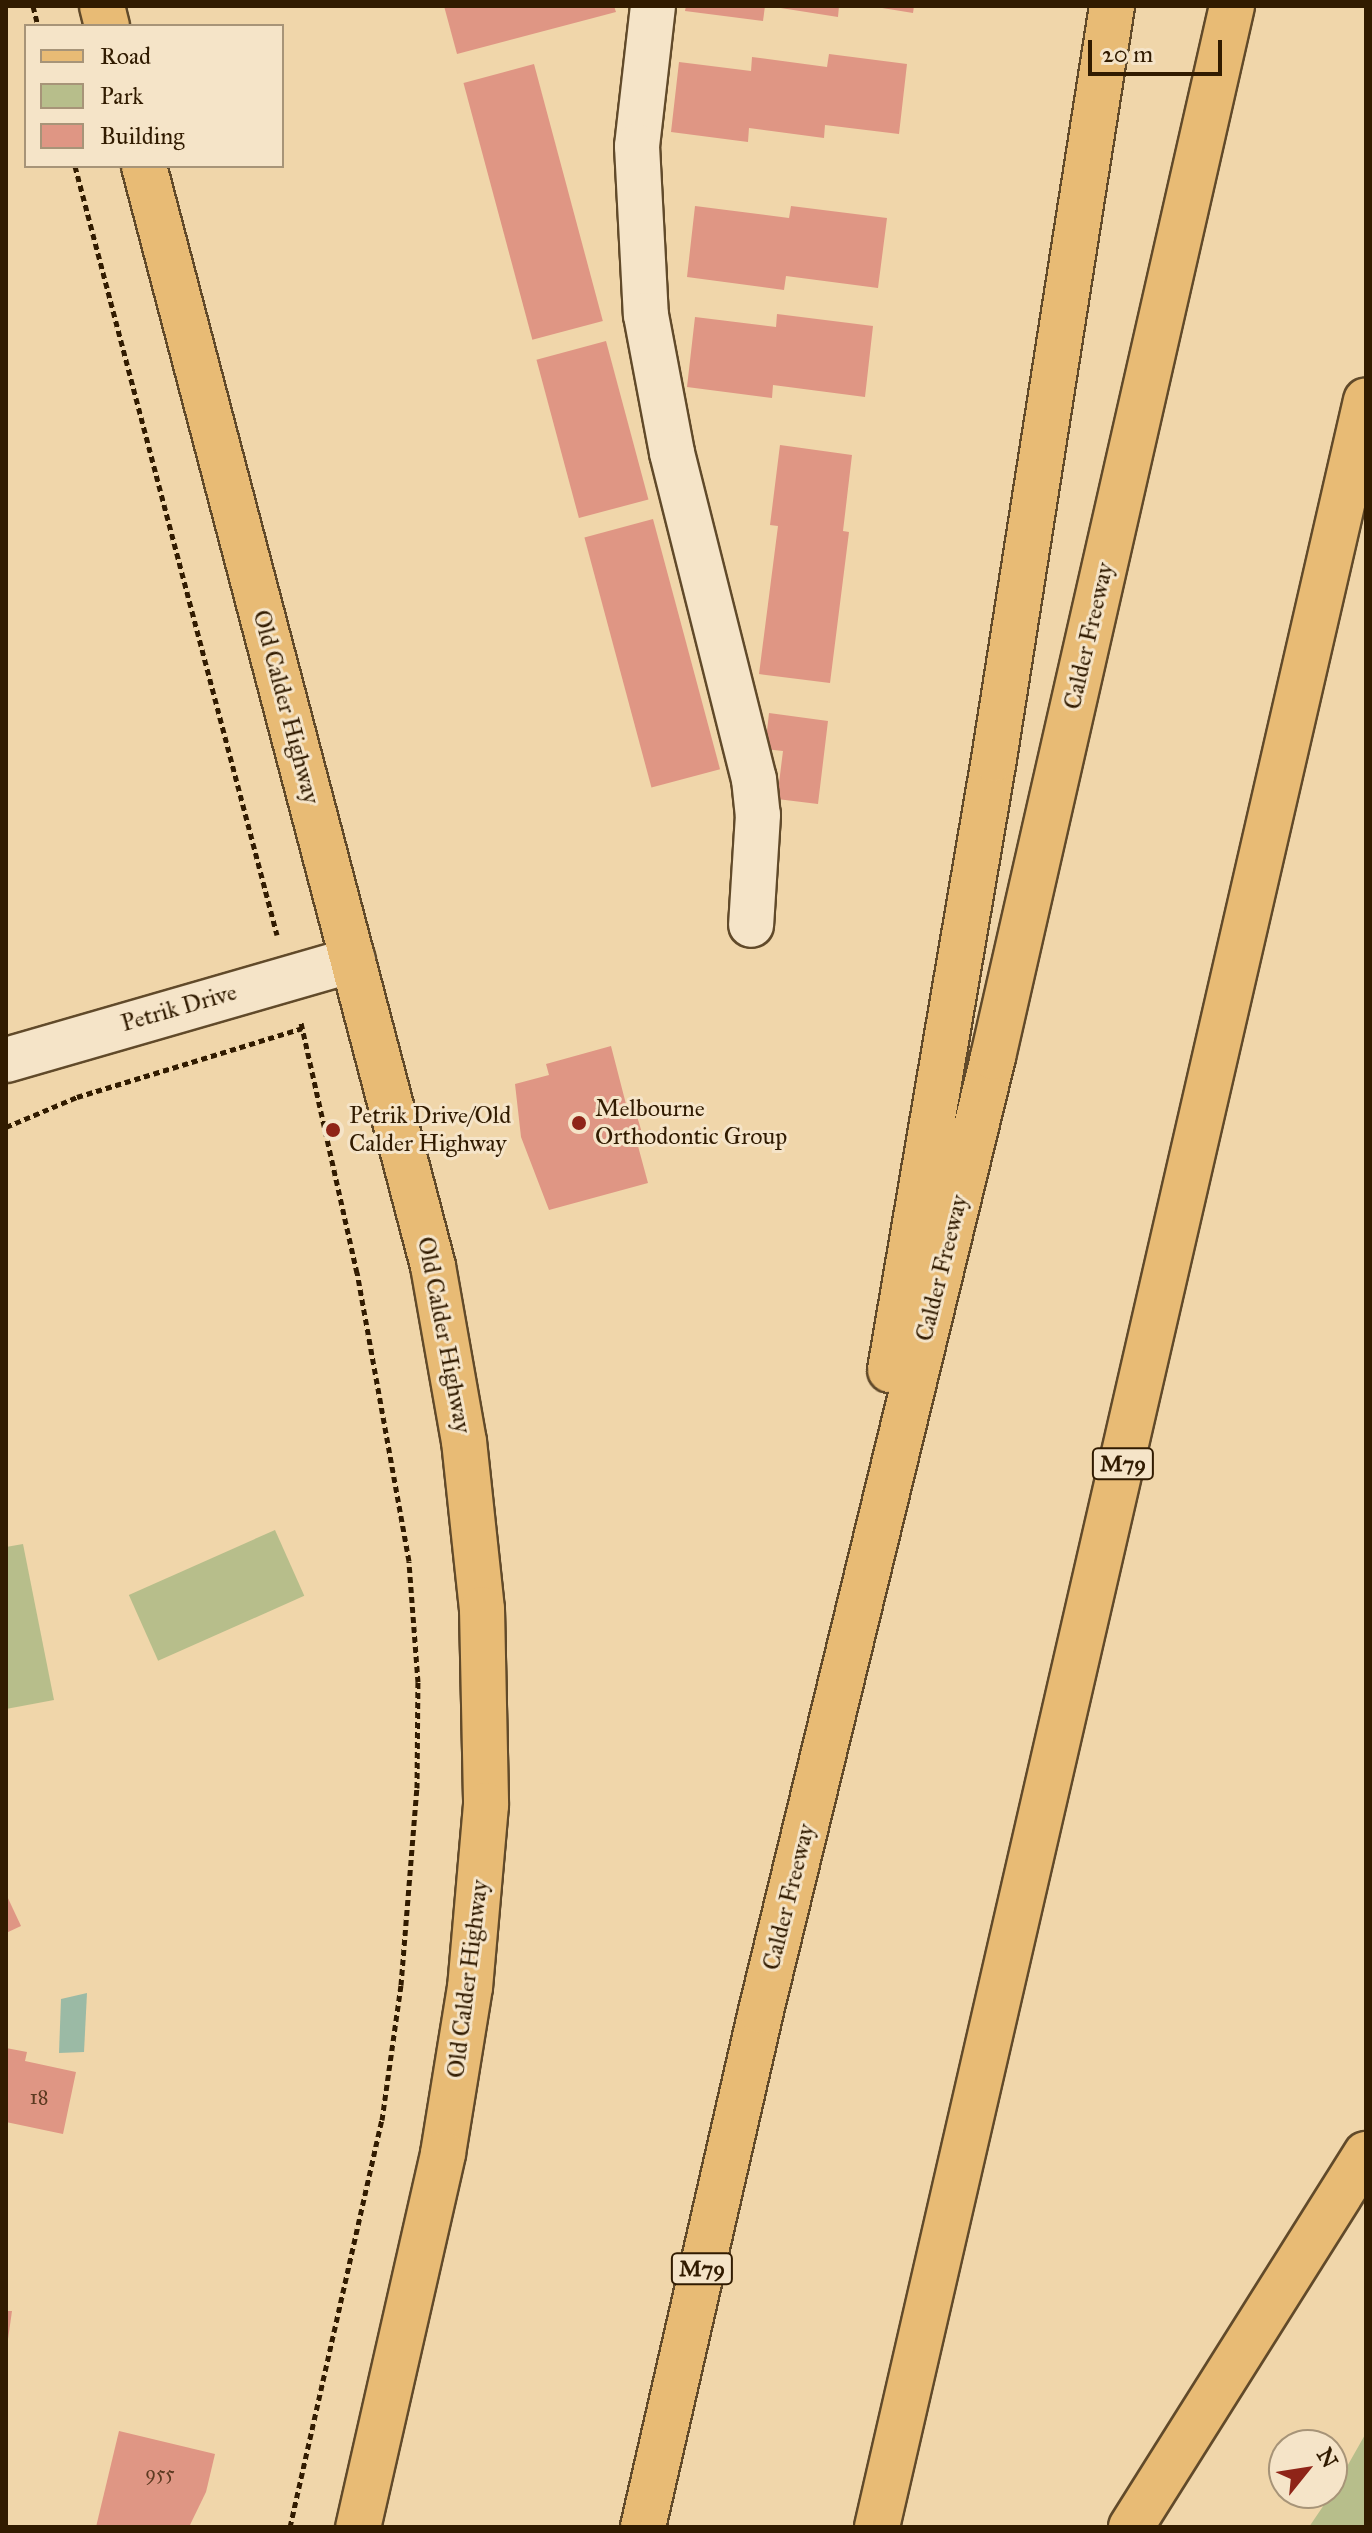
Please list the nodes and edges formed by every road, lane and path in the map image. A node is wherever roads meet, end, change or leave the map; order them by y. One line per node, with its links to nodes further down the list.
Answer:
1 (653, 6): 7 (street)
2 (1112, 6): 13 (main road)
3 (1232, 6): 13 (main road, Calder Freeway / M79)
4 (76, 168): 9 (path)
5 (145, 168): 8 (main road, Old Calder Highway)
6 (1366, 401): 18 (main road, M79)
7 (751, 925)
8 (353, 960): 9 (street, Petrik Drive); 16 (main road, Old Calder Highway)
9 (289, 977): 10 (path); 11 (street, Petrik Drive)
10 (302, 1028): 12 (path); 15 (path)
11 (6, 1060)
12 (6, 1127)
13 (761, 2011): 17 (main road, Calder Freeway / M79)
14 (1366, 2154): 19 (main road)
15 (290, 2527)
16 (358, 2527)
17 (643, 2527)
18 (877, 2527)
19 (1131, 2527)

